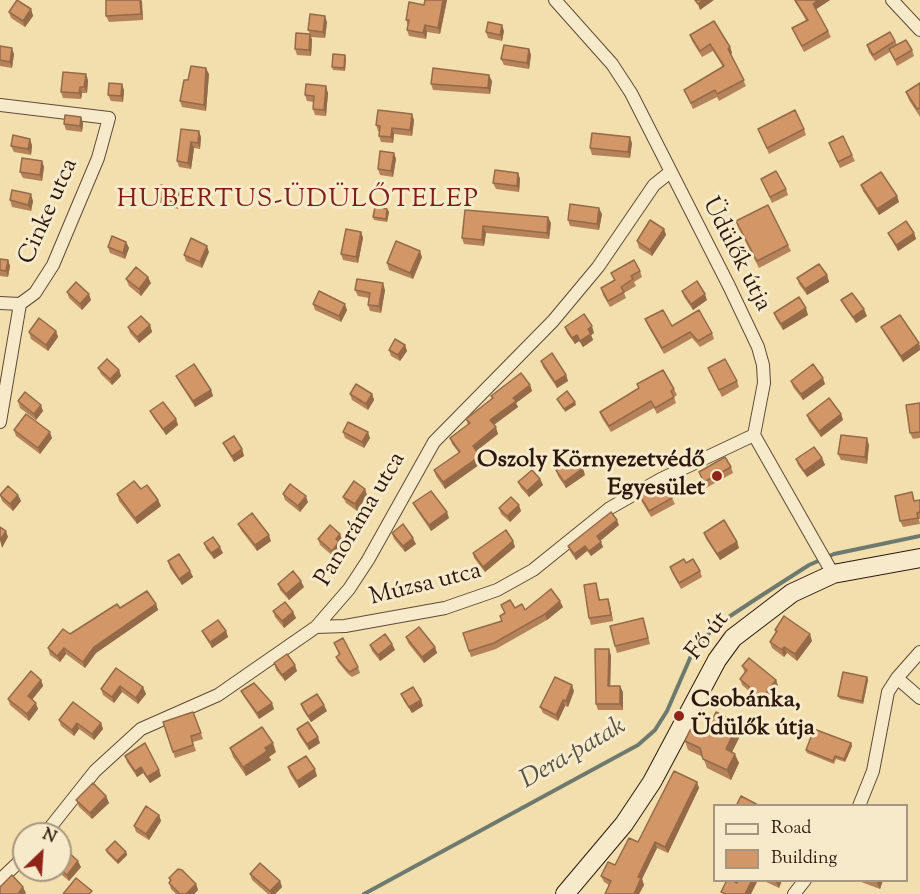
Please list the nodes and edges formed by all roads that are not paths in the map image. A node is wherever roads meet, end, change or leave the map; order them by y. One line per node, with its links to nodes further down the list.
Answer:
1 (555, 0): 5 (street, Üdülők útja)
2 (892, 0): 3 (street)
3 (920, 30)
4 (0, 105): 7 (street, Cinke utca)
5 (669, 173): 9 (street, Üdülők útja); 12 (street, Panoráma utca)
6 (0, 303): 7 (street)
7 (20, 304): 8 (street)
8 (0, 422)
9 (754, 435): 11 (street); 12 (street, Múzsa utca)
10 (920, 558): 11 (main road, Fő út)
11 (830, 570): 21 (main road, Fő út)
12 (316, 627): 17 (street, Panoráma utca)
13 (920, 651): 14 (street)
14 (897, 678): 15 (street); 16 (street)
15 (920, 698)
16 (860, 804)
17 (55, 822)
18 (12, 868): 19 (street)
19 (0, 880)
20 (803, 882): 22 (street)
21 (565, 894)
22 (794, 894)

